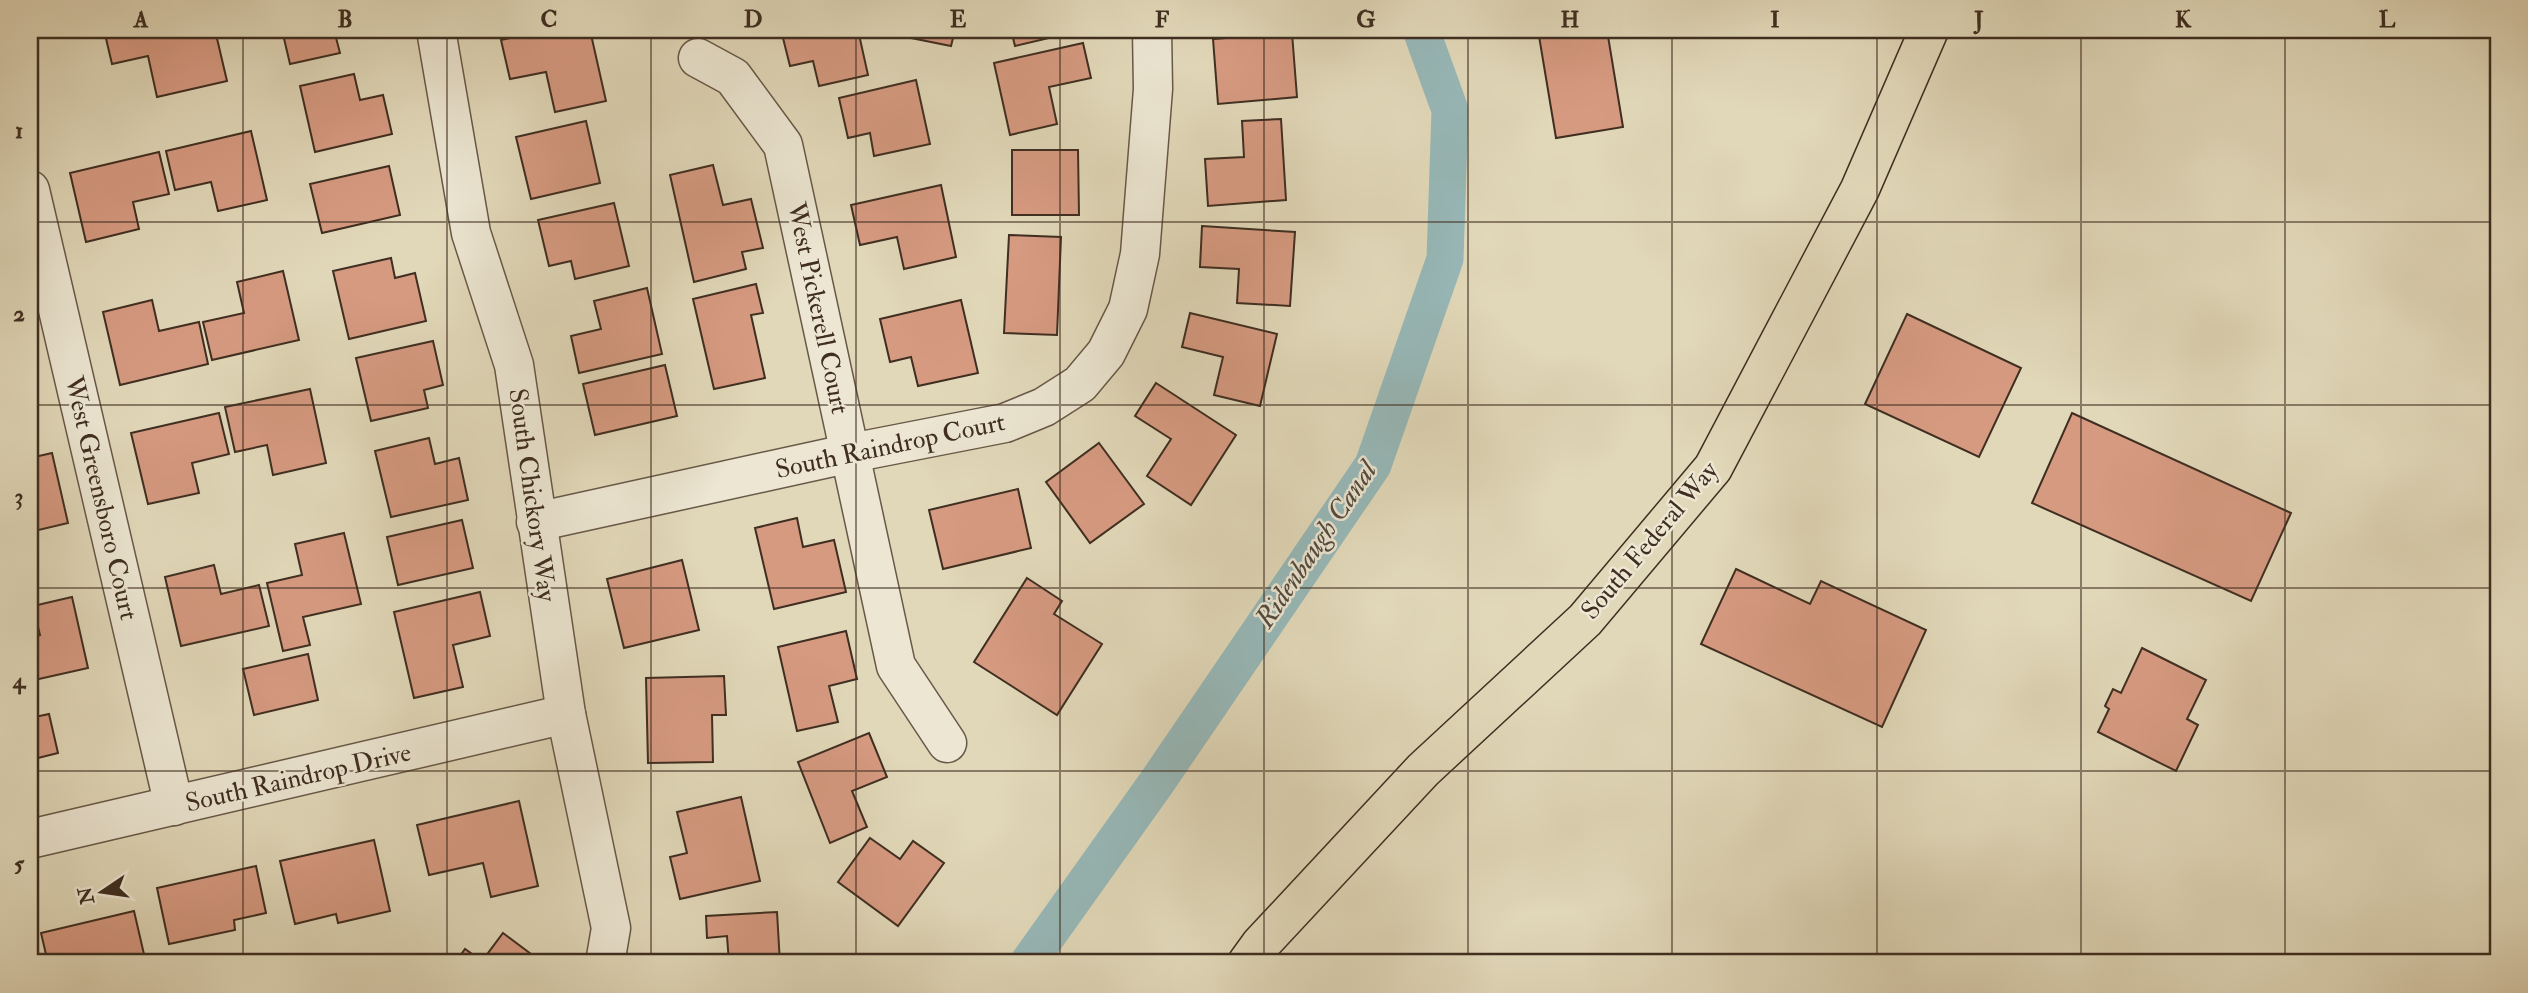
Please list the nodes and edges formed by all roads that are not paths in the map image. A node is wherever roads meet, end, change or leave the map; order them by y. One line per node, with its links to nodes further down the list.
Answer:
1 (436, 30): 7 (street, South Chickory Way)
2 (1152, 30): 6 (street, South Raindrop Court)
3 (1929, 30): 13 (main road, South Federal Way)
4 (698, 58): 6 (street, West Pickerell Court)
5 (30, 190): 10 (street, West Greensboro Court)
6 (851, 453): 7 (street, South Raindrop Court); 9 (street, West Pickerell Court)
7 (536, 522): 8 (street, South Chickory Way)
8 (566, 714): 10 (street, South Raindrop Drive); 12 (street, South Chickory Way)
9 (947, 743)
10 (174, 806): 11 (street, South Raindrop Drive)
11 (30, 839)
12 (605, 963)
13 (1247, 963)

